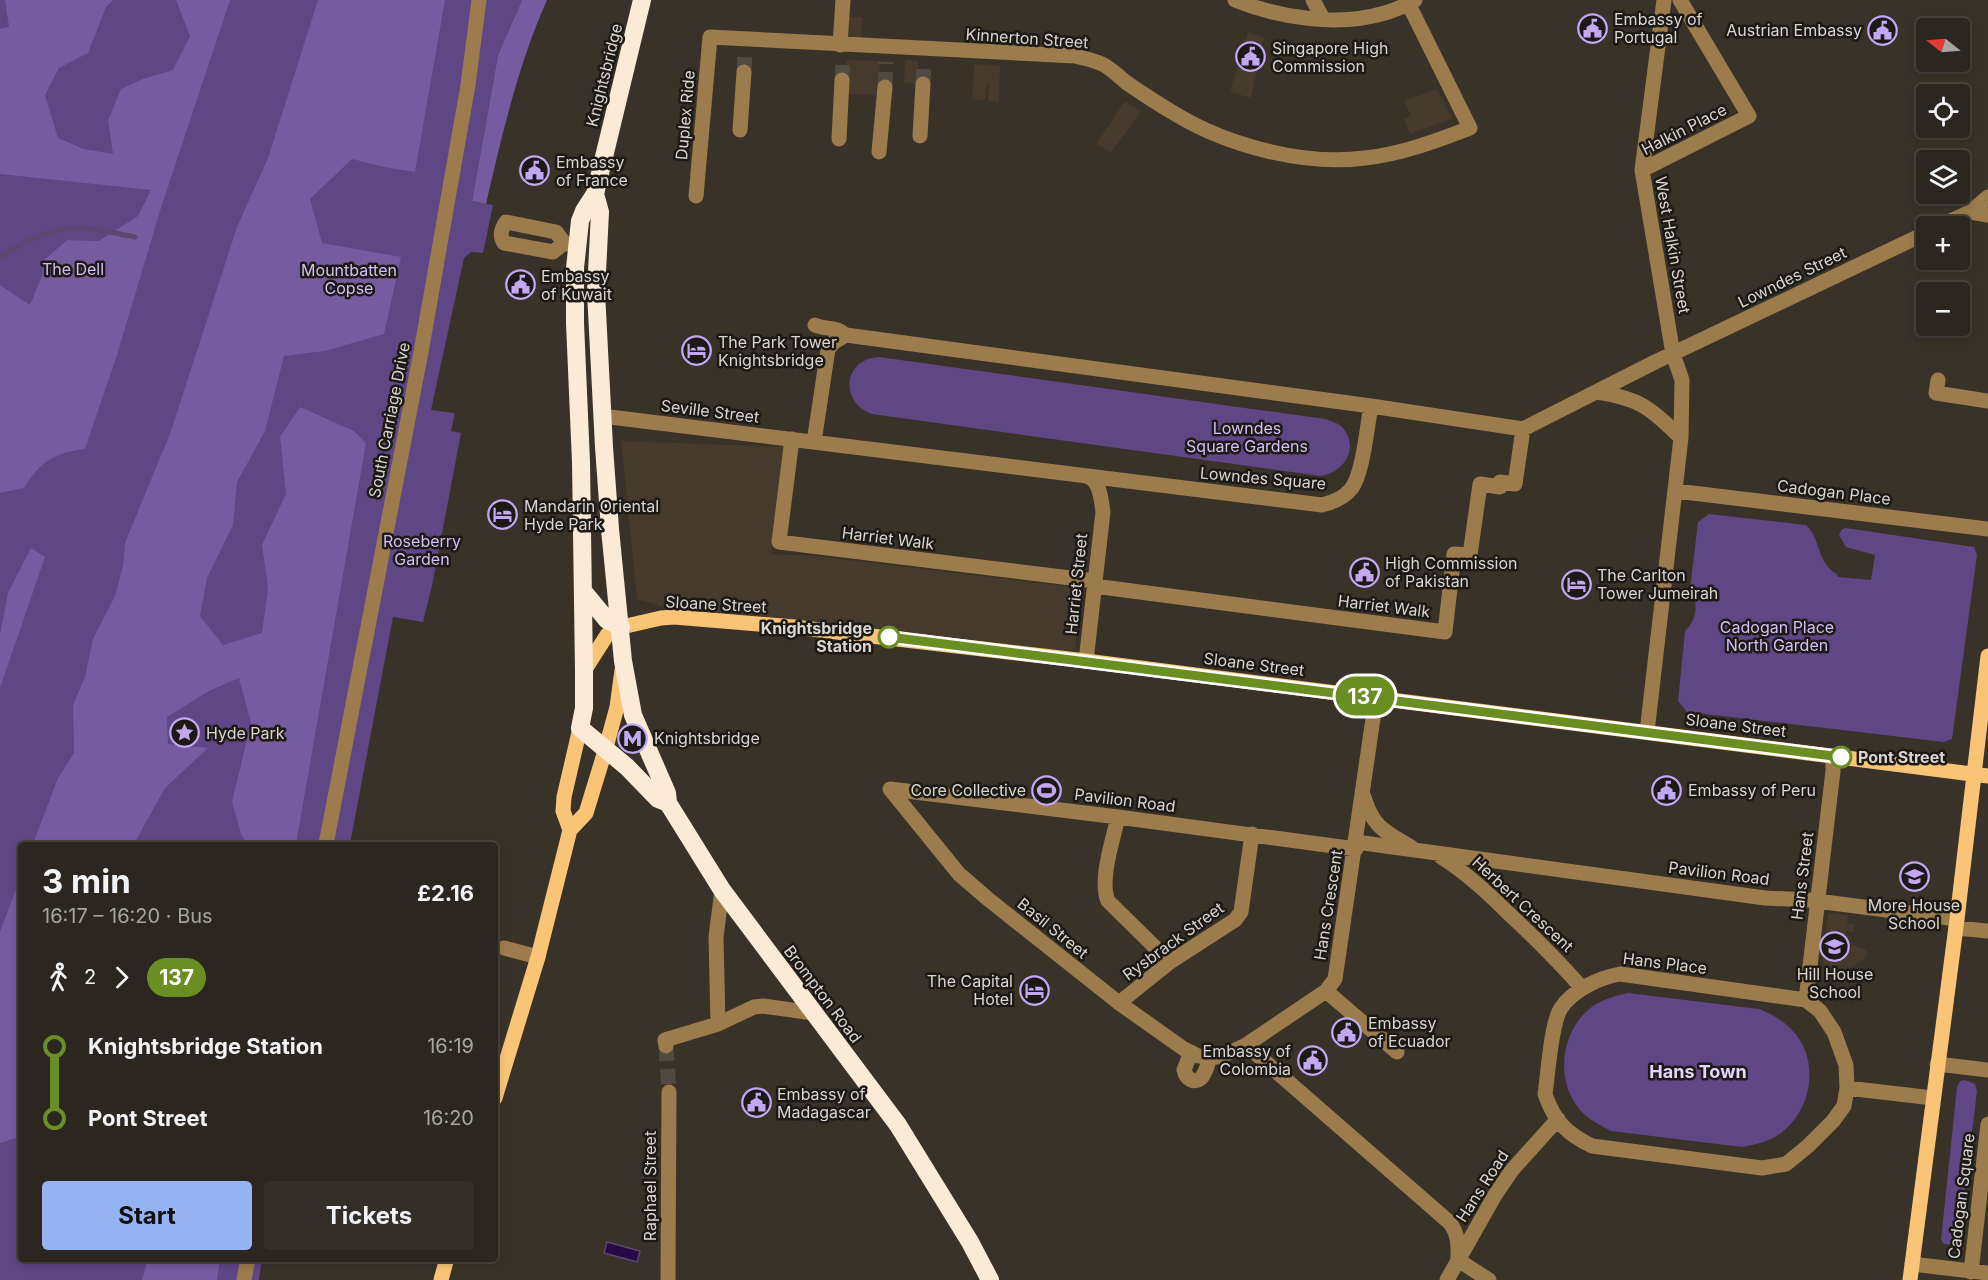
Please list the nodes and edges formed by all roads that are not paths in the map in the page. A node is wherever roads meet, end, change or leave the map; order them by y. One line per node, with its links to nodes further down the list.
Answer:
1 (479, 0): 64 (street, South Carriage Drive)
2 (642, 0): 21 (highway, Knightsbridge)
3 (843, 0): 11 (street)
4 (1235, 0): 9 (street)
5 (1313, 0): 9 (street)
6 (1664, 0): 20 (street, West Halkin Street)
7 (1680, 0): 20 (street, Halkin Place)
8 (1412, 2): 9 (street); 11 (street, Kinnerton Street)
9 (1323, 19)
10 (710, 37): 11 (street, Kinnerton Street); 22 (street, Duplex Ride)
11 (842, 49)
12 (744, 72): 16 (street)
13 (842, 80): 18 (street)
14 (922, 84): 17 (street)
15 (885, 87): 19 (street)
16 (740, 130)
17 (920, 136)
18 (838, 139)
19 (879, 152)
20 (1642, 170): 30 (street, West Halkin Street)
21 (594, 194): 35 (highway, Knightsbridge); 46 (highway, Knightsbridge)
22 (696, 196)
23 (1988, 197): 24 (street)
24 (1970, 212): 25 (street); 26 (street)
25 (1988, 215)
26 (1961, 216)
27 (1916, 238): 30 (street, Lowndes Street)
28 (819, 326): 29 (street)
29 (846, 335): 34 (street); 38 (street)
30 (1673, 354): 32 (street, Lowndes Street); 39 (street)
31 (1938, 380): 33 (street)
32 (1596, 392): 36 (street, Lowndes Street); 39 (street)
33 (1988, 401)
34 (1371, 406): 36 (street); 41 (street, Lowndes Square)
35 (602, 416): 37 (street, Seville Street); 47 (highway, Knightsbridge)
36 (1523, 429): 45 (street, Harriet Walk)
37 (790, 439): 38 (street, Seville Street); 45 (street, Harriet Walk)
38 (814, 442): 40 (street, Lowndes Square)
39 (1681, 442): 42 (street)
40 (1085, 476): 41 (street, Lowndes Square); 43 (street, Harriet Street)
41 (1126, 481): 43 (street, Harriet Street)
42 (1676, 491): 44 (street, Cadogan Place); 54 (street)
43 (1103, 512): 45 (street, Harriet Street)
44 (1988, 529)
45 (1095, 584): 50 (street, Harriet Street)
46 (583, 591): 47 (highway); 51 (highway, Knightsbridge)
47 (621, 627): 49 (highway, Knightsbridge); 50 (main road, Sloane Street); 51 (main road)
48 (1988, 656): 57 (main road)
49 (623, 661): 55 (main road, Knightsbridge); 60 (highway, Knightsbridge)
50 (1086, 661): 52 (main road, Sloane Street)
51 (584, 671): 53 (highway, Knightsbridge)
52 (1376, 698): 54 (main road, Sloane Street); 59 (street, Hans Crescent)
53 (580, 728): 55 (highway); 62 (main road, Knightsbridge)
54 (1647, 732): 56 (main road, Sloane Street)
55 (605, 751): 60 (highway, Brompton Road); 62 (main road, Knightsbridge)
56 (1833, 756): 57 (main road, Sloane Street); 70 (street, Hans Street)
57 (1981, 775): 71 (main road)
58 (890, 789): 61 (street, Pavilion Road); 79 (street, Basil Street)
59 (1363, 794): 65 (street, Hans Crescent); 66 (street, Herbert Crescent)
60 (668, 803): 69 (highway, Brompton Road)
61 (1118, 817): 63 (street, Pavilion Road); 75 (street)
62 (570, 830): 74 (main road, Knightsbridge)
63 (1252, 834): 65 (street, Pavilion Road); 75 (street, Rysbrack Street)
64 (326, 842)
65 (1356, 846): 66 (street, Herbert Crescent); 77 (street, Hans Crescent)
66 (1417, 850): 67 (street, Herbert Crescent)
67 (1433, 853): 68 (street, Herbert Crescent); 76 (street, Herbert Crescent)
68 (1477, 859): 70 (street, Pavilion Road)
69 (722, 890): 80 (highway, Brompton Road); 81 (street)
70 (1817, 901): 71 (street, Pavilion Road); 78 (street, Hans Street)
71 (1956, 923): 72 (street, Pavilion Road); 87 (main road)
72 (1988, 931)
73 (504, 948): 74 (street)
74 (538, 957): 89 (main road, Knightsbridge)
75 (1170, 962): 79 (street, Rysbrack Street)
76 (1582, 988): 78 (street, Hans Place); 93 (street, Hans Place)
77 (1326, 991): 83 (street); 85 (street)
78 (1806, 1000): 90 (street, Hans Place)
79 (1119, 1003): 84 (street, Basil Street)
80 (813, 1013): 81 (street); 104 (highway, Brompton Road)
81 (718, 1024): 82 (street)
82 (665, 1043)
83 (1246, 1046): 86 (street); 95 (street)
84 (1191, 1052): 86 (street, Basil Street); 86 (street)
85 (1397, 1052)
86 (1215, 1057)
87 (1937, 1064): 88 (street); 92 (main road)
88 (1988, 1070)
89 (498, 1088)
90 (1847, 1088): 92 (street); 93 (street, Hans Place)
91 (669, 1092): 103 (street, Raphael Street)
92 (1933, 1098): 98 (main road)
93 (1558, 1119): 95 (street, Hans Road)
94 (1988, 1124): 99 (street, Cadogan Square)
95 (1458, 1260): 105 (street, Hans Road); 106 (street)
96 (247, 1262): 101 (street)
97 (446, 1262): 102 (main road)
98 (1912, 1264): 99 (street, Cadogan Square); 107 (main road)
99 (1971, 1272): 100 (street, Cadogan Square)
100 (1988, 1273)
101 (244, 1280)
102 (441, 1280)
103 (668, 1280)
104 (990, 1280)
105 (1447, 1280)
106 (1489, 1280)
107 (1910, 1280)

